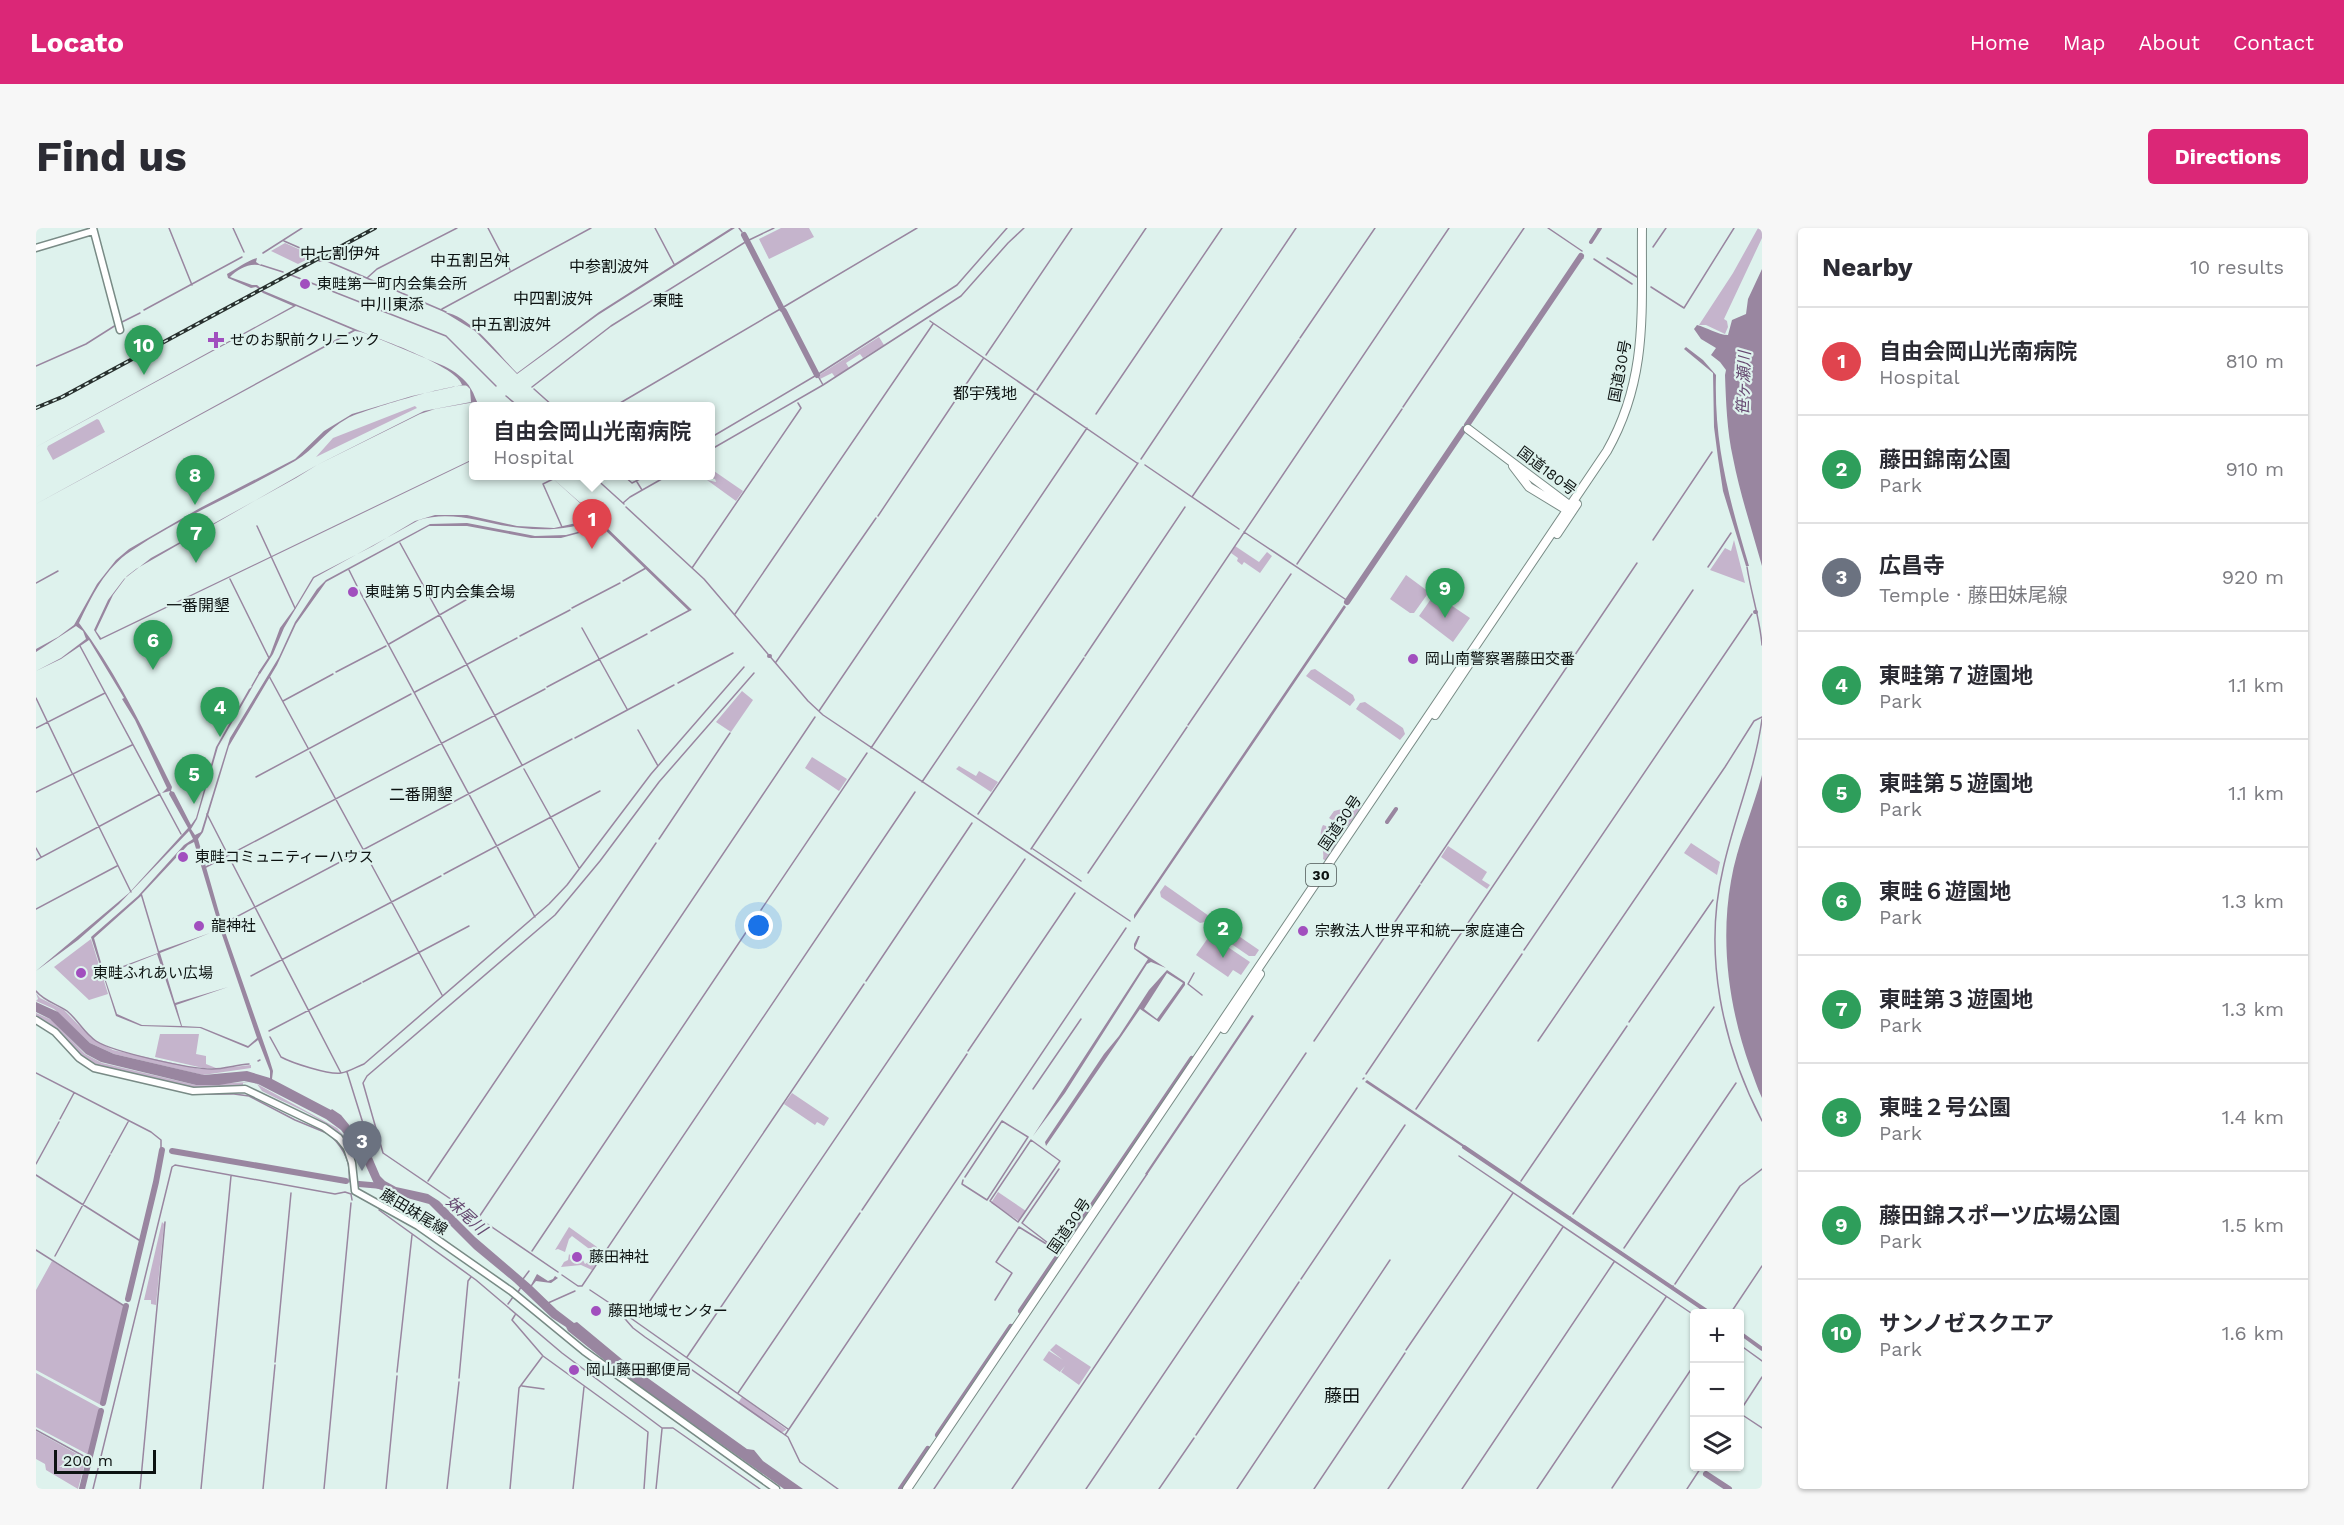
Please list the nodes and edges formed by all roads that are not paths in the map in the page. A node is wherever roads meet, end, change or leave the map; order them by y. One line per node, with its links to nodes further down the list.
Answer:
1 (1642, 228): 7 (highway, 国道30号 / 30)
2 (1647, 228): 7 (highway, 国道30号 / 30)
3 (93, 230): 4 (main road); 5 (main road)
4 (36, 248)
5 (120, 330)
6 (1468, 429): 7 (highway, 国道180号)
7 (1571, 509): 10 (highway, 国道30号 / 30); 11 (highway, 国道30号 / 30)
8 (36, 1020): 9 (main road, 藤田妹尾線)
9 (776, 1489)
10 (907, 1489)
11 (912, 1489)

